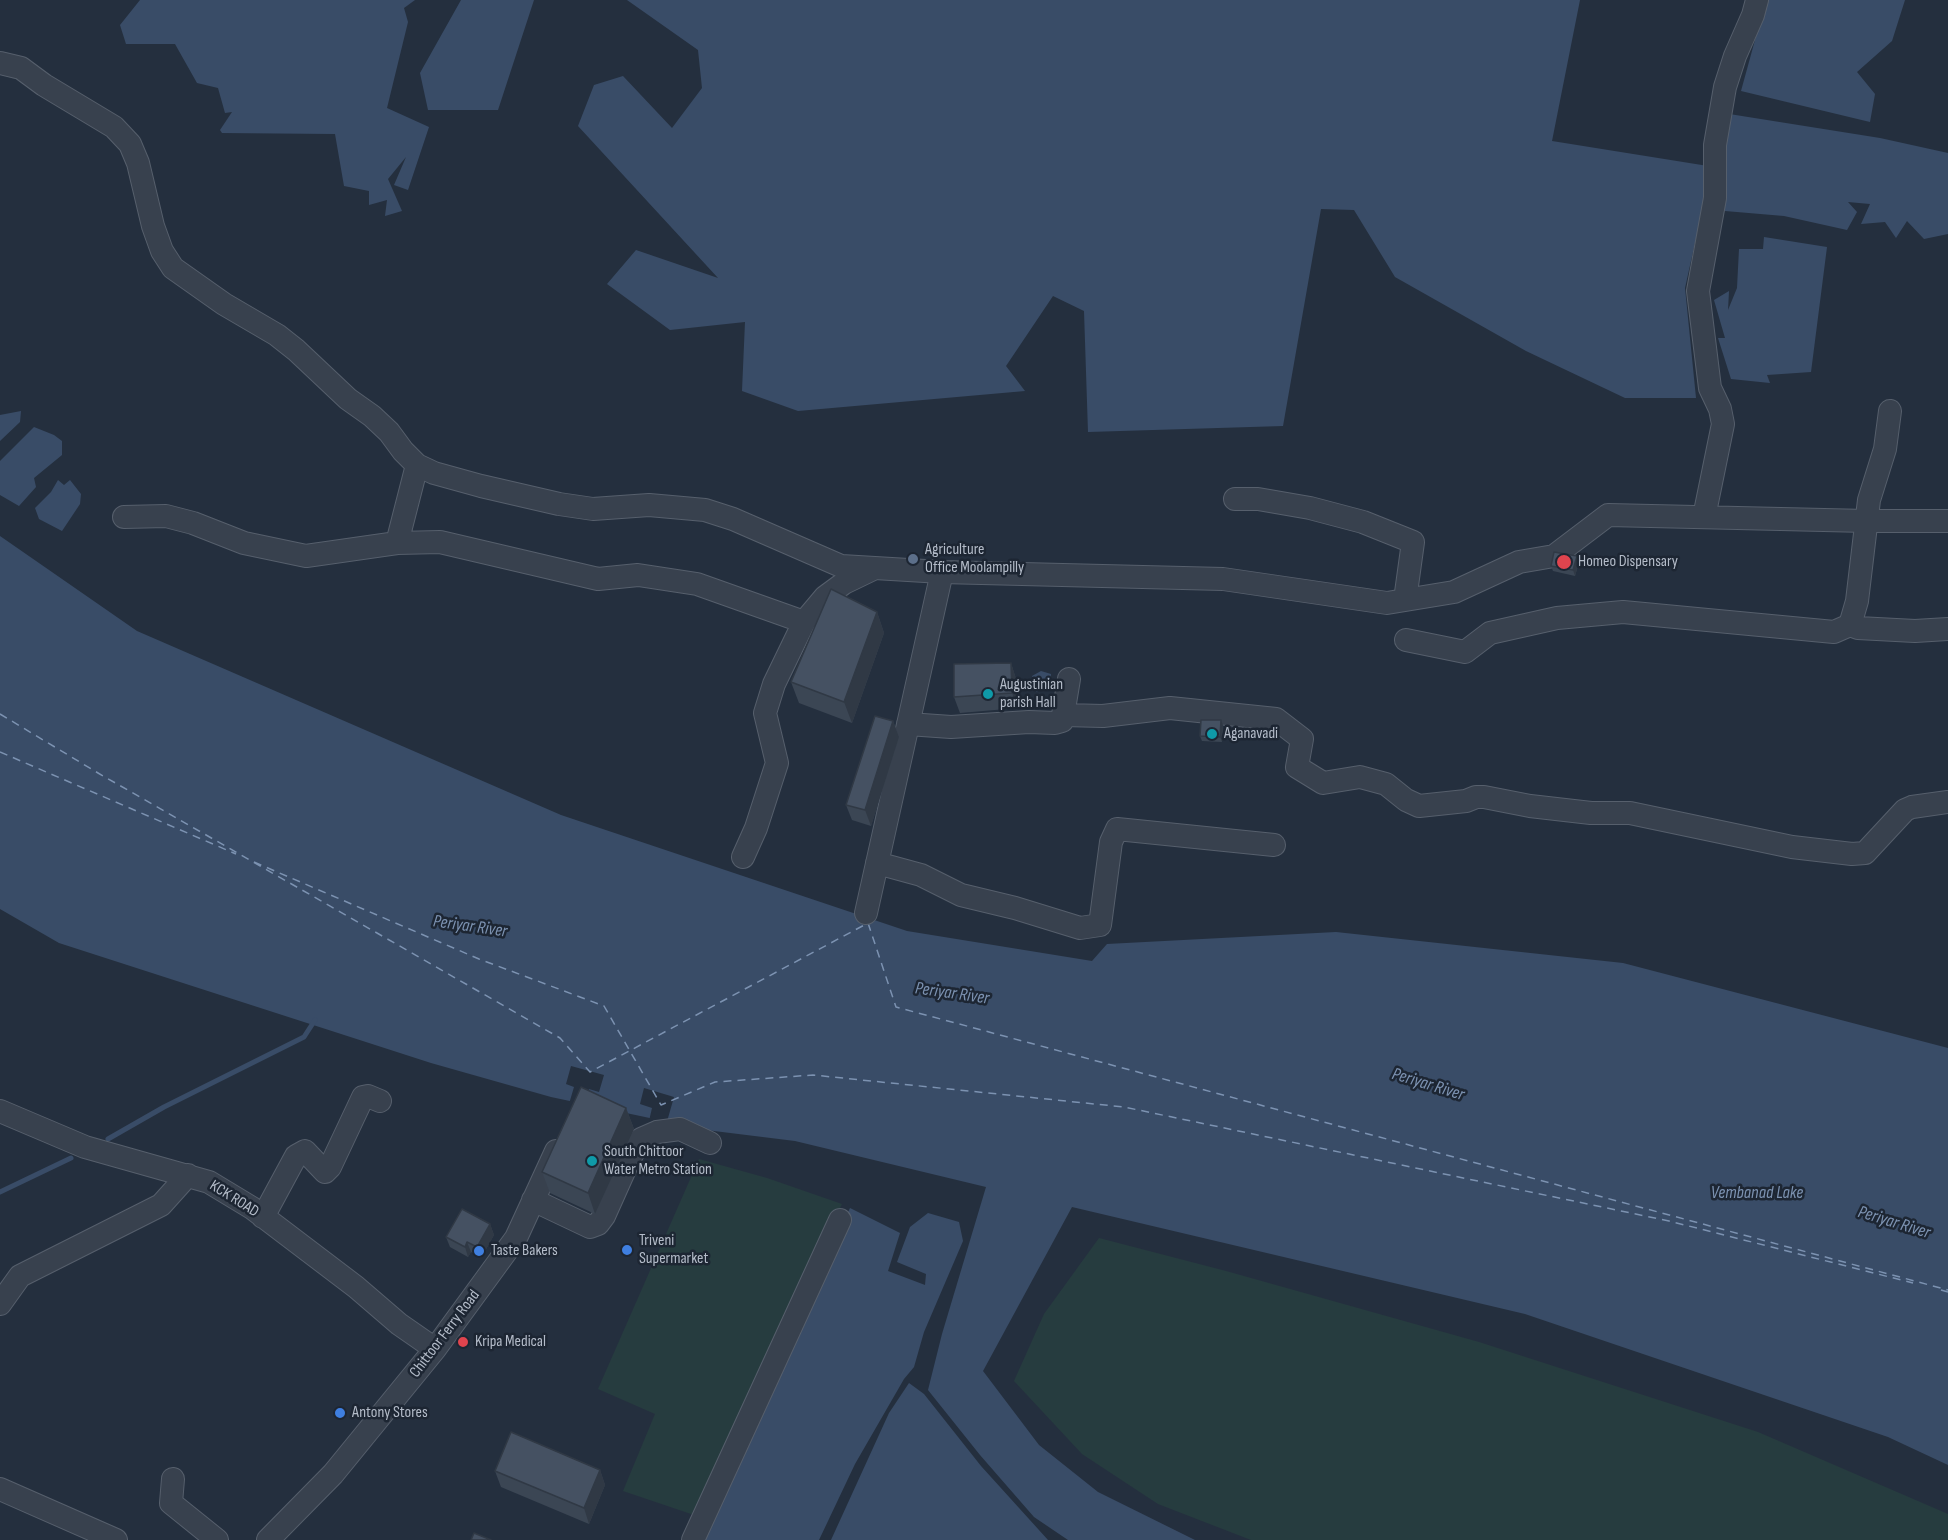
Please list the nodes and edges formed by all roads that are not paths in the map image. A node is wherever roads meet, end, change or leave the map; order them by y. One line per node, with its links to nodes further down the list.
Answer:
1 (1757, 0): 7 (street)
2 (0, 63): 4 (street)
3 (1890, 411): 9 (street)
4 (417, 465): 10 (street); 11 (street)
5 (1234, 499): 13 (street)
6 (124, 517): 10 (street)
7 (1704, 517): 9 (street); 13 (street)
8 (1948, 520): 9 (street)
9 (1867, 521): 15 (street)
10 (397, 543): 14 (street)
11 (874, 569): 12 (street); 14 (street)
12 (942, 572): 13 (street); 20 (street)
13 (1405, 600)
14 (804, 622): 23 (street)
15 (1850, 625): 16 (street); 17 (street)
16 (1948, 629)
17 (1406, 640)
18 (1069, 679): 19 (street)
19 (1064, 715): 20 (street); 21 (street)
20 (908, 724): 24 (street)
21 (1948, 802)
22 (1274, 845): 24 (street)
23 (743, 857)
24 (877, 863): 25 (street)
25 (867, 913)
26 (380, 1101): 32 (street)
27 (0, 1110): 30 (street, KCK ROAD)
28 (565, 1129): 31 (street, Chittoor Ferry Road)
29 (710, 1143): 31 (street)
30 (189, 1175): 32 (street, KCK ROAD); 34 (street)
31 (534, 1200): 35 (street, Chittoor Ferry Road)
32 (263, 1217): 35 (street, KCK ROAD)
33 (840, 1220): 41 (street)
34 (0, 1304)
35 (435, 1349): 40 (street, Chittoor Ferry Road)
36 (173, 1479): 39 (street)
37 (0, 1489): 38 (street)
38 (116, 1540)
39 (217, 1540)
40 (268, 1540)
41 (693, 1540)

